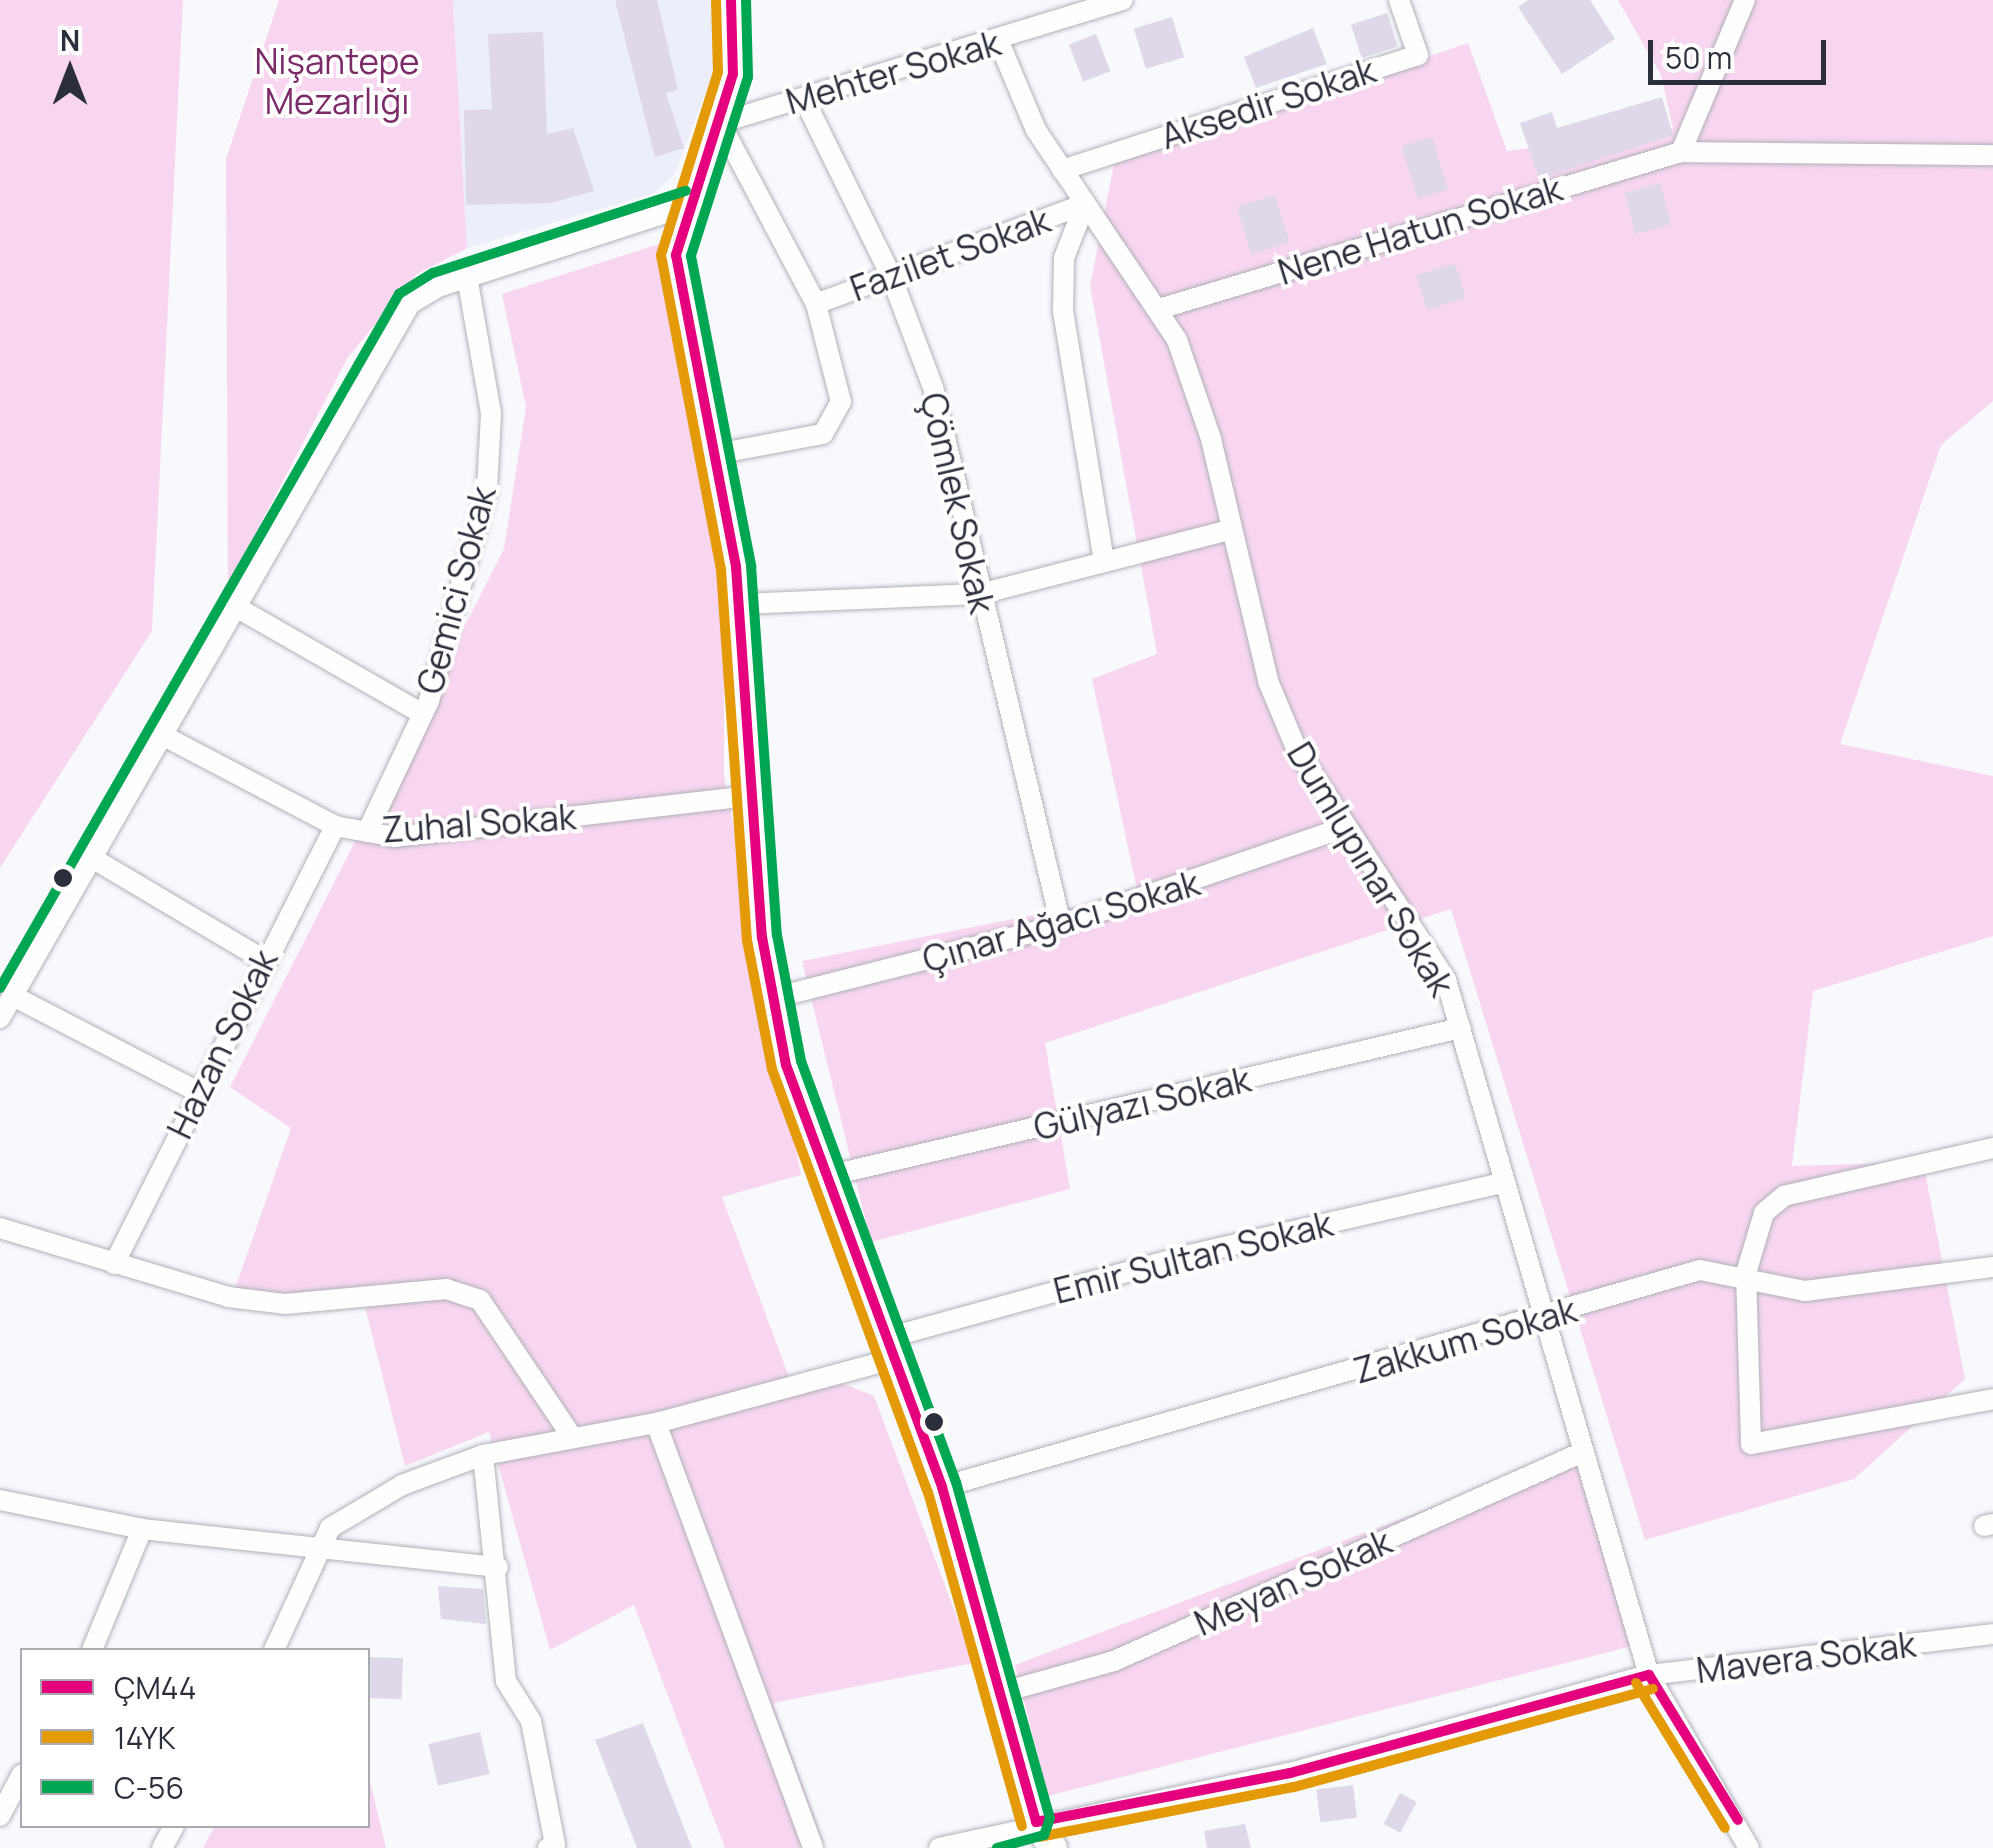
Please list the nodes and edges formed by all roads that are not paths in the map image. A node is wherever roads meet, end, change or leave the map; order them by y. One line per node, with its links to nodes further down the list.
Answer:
1 (731, 0): 7 (street)
2 (1122, 0): 5 (street, Mehter Sokak)
3 (1400, 0): 10 (street, Aksedir Sokak)
4 (1745, 0): 8 (street)
5 (998, 42): 6 (street, Mehter Sokak); 10 (street, Dumlupınar Sokak)
6 (804, 98): 7 (street, Mehter Sokak); 13 (street, Çömlek Sokak)
7 (720, 123): 12 (street); 15 (street)
8 (1681, 152): 9 (street, Nene Hatun Sokak); 16 (street, Nene Hatun Sokak)
9 (1993, 155)
10 (1062, 170): 11 (street, Dumlupınar Sokak)
11 (1085, 204): 13 (street, Fazilet Sokak); 16 (street, Dumlupınar Sokak); 19 (street)
12 (691, 205): 14 (street); 17 (street)
13 (891, 276): 15 (street, Fazilet Sokak); 20 (street, Çömlek Sokak)
14 (467, 277): 22 (street); 23 (street, Gemici Sokak)
15 (816, 304): 17 (street)
16 (1159, 308): 18 (street, Dumlupınar Sokak)
17 (716, 454): 21 (street)
18 (1230, 530): 19 (street); 27 (street, Dumlupınar Sokak)
19 (1104, 562): 20 (street)
20 (980, 594): 21 (street); 30 (street, Çömlek Sokak)
21 (740, 604): 25 (street)
22 (236, 607): 23 (street); 24 (street)
23 (423, 714): 28 (street, Gemici Sokak)
24 (162, 735): 26 (street, Zuhal Sokak); 29 (street)
25 (758, 796): 28 (street, Zuhal Sokak); 33 (street)
26 (334, 826): 28 (street, Zuhal Sokak); 31 (street, Hazan Sokak)
27 (1343, 828): 30 (street, Çınar Ağacı Sokak); 35 (street, Dumlupınar Sokak)
28 (367, 832)
29 (92, 858): 31 (street); 32 (street)
30 (1061, 925): 33 (street, Çınar Ağacı Sokak)
31 (262, 959): 36 (street, Hazan Sokak)
32 (14, 996): 34 (street); 36 (street)
33 (773, 998): 38 (street)
34 (0, 1018)
35 (1461, 1028): 38 (street, Gülyazı Sokak); 39 (street, Dumlupınar Sokak)
36 (198, 1092): 41 (street, Hazan Sokak)
37 (1993, 1148): 43 (street)
38 (823, 1177): 45 (street)
39 (1502, 1183): 44 (street, Dumlupınar Sokak); 45 (street, Emir Sultan Sokak)
40 (0, 1228): 41 (street)
41 (114, 1264): 48 (street)
42 (1993, 1267): 43 (street, Zakkum Sokak)
43 (1746, 1273): 44 (street, Zakkum Sokak); 46 (street)
44 (1543, 1320): 49 (street, Dumlupınar Sokak); 51 (street, Zakkum Sokak)
45 (890, 1349): 47 (street, Emir Sultan Sokak); 51 (street)
46 (1993, 1399)
47 (656, 1423): 48 (street, Emir Sultan Sokak); 65 (street)
48 (570, 1434): 50 (street, Emir Sultan Sokak)
49 (1583, 1452): 59 (street, Dumlupınar Sokak); 60 (street, Meyan Sokak)
50 (484, 1455): 54 (street, Emir Sultan Sokak); 55 (street)
51 (942, 1487): 60 (street)
52 (0, 1500): 53 (street)
53 (142, 1529): 54 (street); 57 (street)
54 (315, 1550): 55 (street); 58 (street)
55 (498, 1567): 64 (street)
56 (1993, 1634): 59 (street, Mavera Sokak)
57 (93, 1648)
58 (275, 1648)
59 (1650, 1675): 63 (street, Mavera Sokak); 68 (street, Dumlupınar Sokak)
60 (997, 1694): 63 (street)
61 (20, 1778): 62 (street)
62 (0, 1816)
63 (1036, 1822): 66 (street, Mavera Sokak); 67 (street)
64 (548, 1848)
65 (813, 1848)
66 (938, 1848)
67 (1053, 1848)
68 (1749, 1848)

